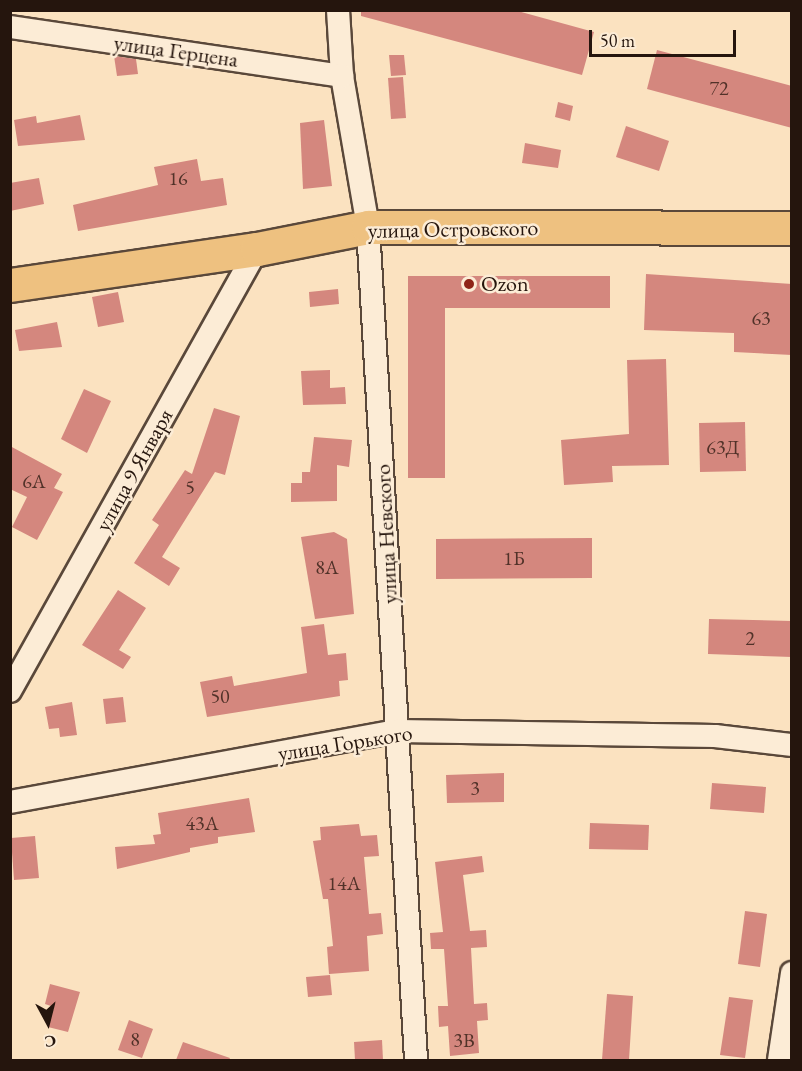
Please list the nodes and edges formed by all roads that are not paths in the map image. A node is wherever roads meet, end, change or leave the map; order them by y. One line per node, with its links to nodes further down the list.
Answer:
1 (338, 10): 3 (street, улица Невского)
2 (10, 27): 3 (street, улица Герцена)
3 (342, 76): 4 (street, улица Невского)
4 (368, 227): 5 (main road, улица Островского); 6 (main road, улица Островского); 9 (street, улица Невского)
5 (792, 228)
6 (257, 249): 7 (main road, улица Островского); 8 (street, улица 9 Января)
7 (10, 285)
8 (10, 691)
9 (398, 731): 10 (street, улица Горького); 11 (street, улица Горького); 13 (street, улица Невского)
10 (792, 745)
11 (10, 802)
12 (792, 973): 14 (street)
13 (416, 1060)
14 (779, 1060)

